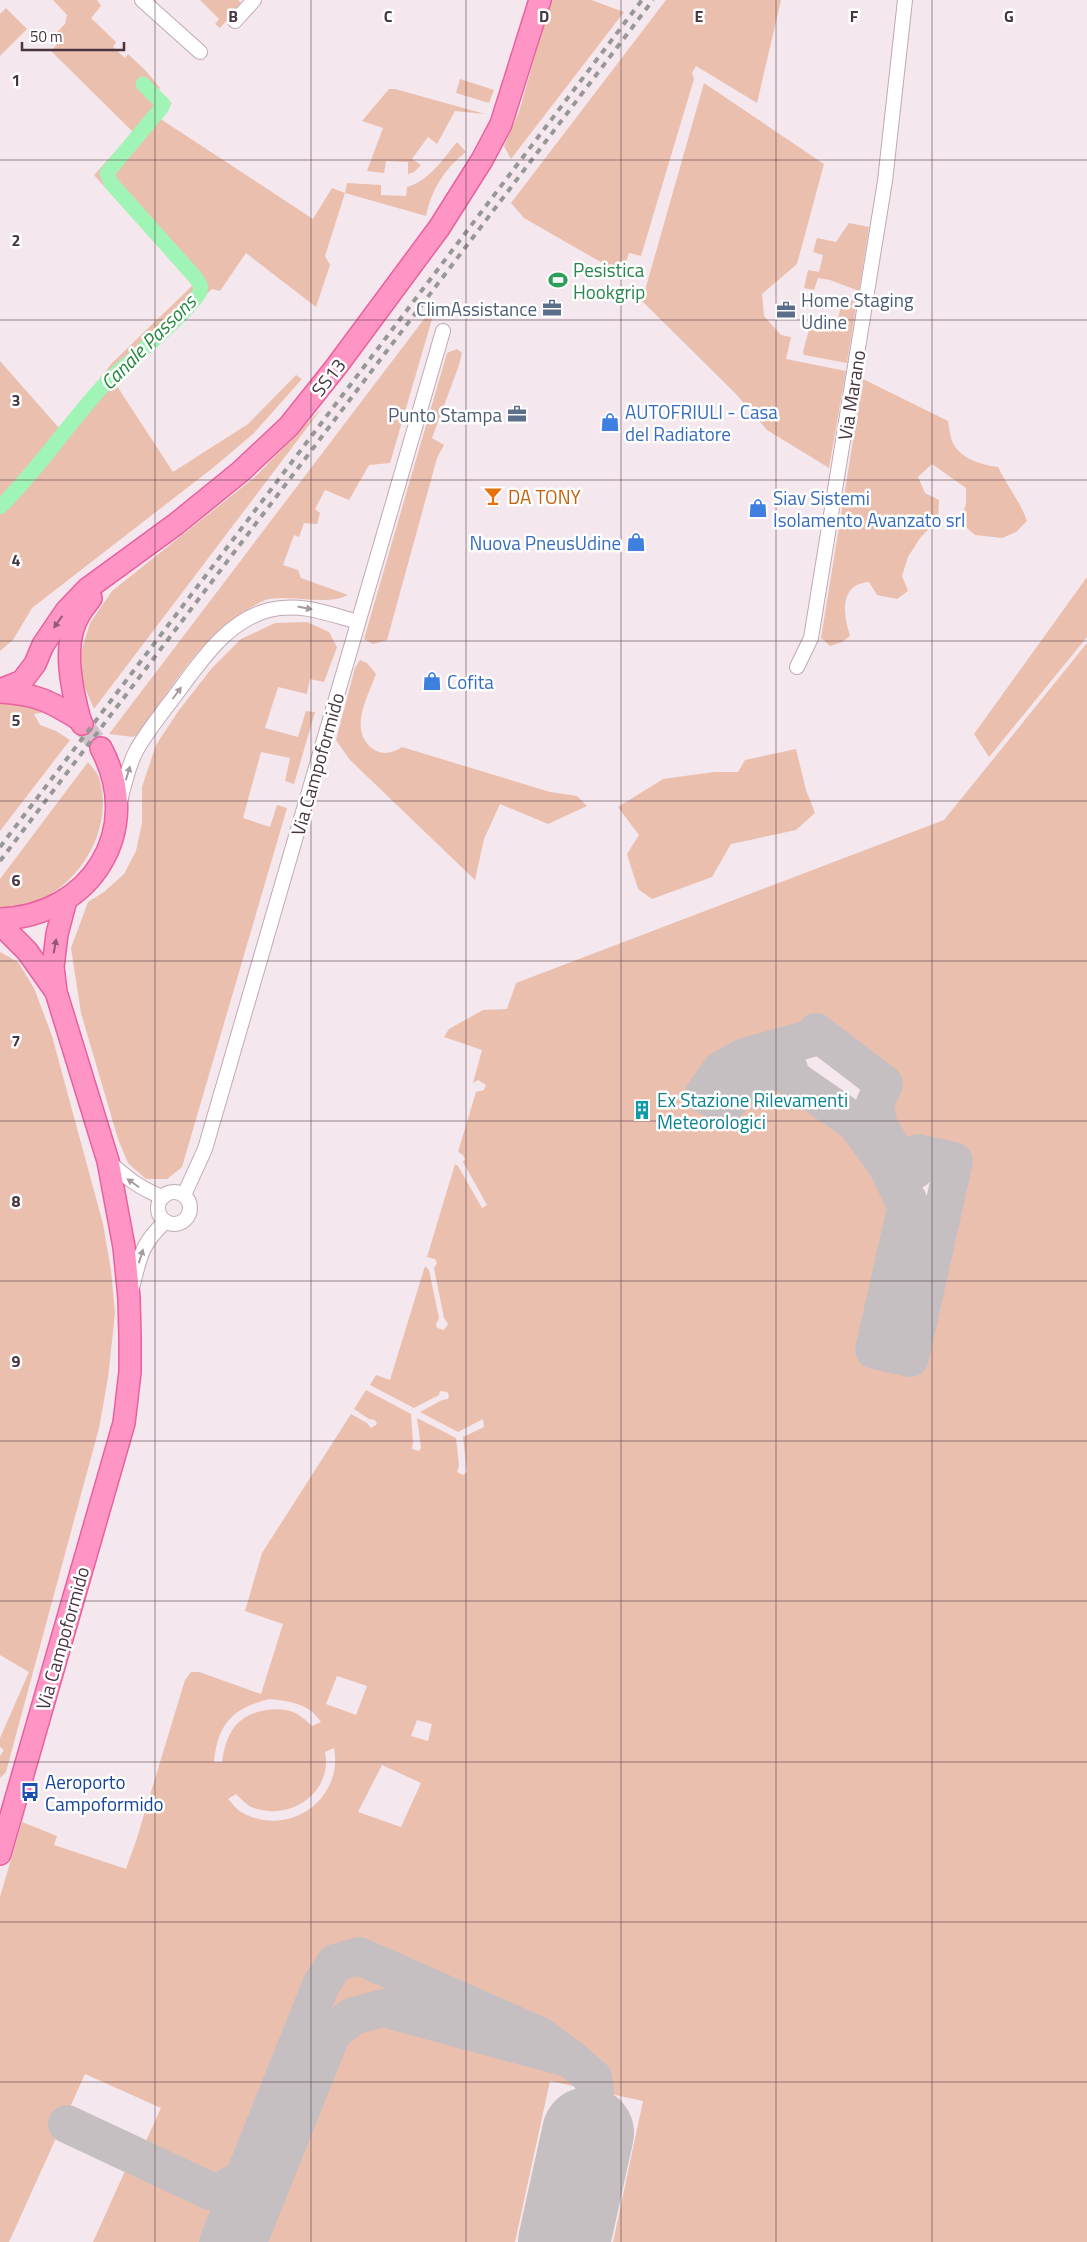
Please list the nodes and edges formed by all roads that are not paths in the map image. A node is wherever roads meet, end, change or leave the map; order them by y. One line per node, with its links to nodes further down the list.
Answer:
1 (142, 0): 6 (street)
2 (254, 0): 5 (street)
3 (540, 0): 8 (main road, SS13 / SS13)
4 (905, 0): 10 (street, Via Marano)
5 (235, 21)
6 (200, 52)
7 (443, 330): 9 (street, Via Campoformido)
8 (104, 576): 11 (main road, SS13, one-way to 11); 11 (main road, SS13)
9 (358, 622): 13 (street, one-way to 9); 19 (street, Via Campoformido)
10 (797, 667)
11 (0, 691)
12 (101, 748): 13 (main road)
13 (117, 817): 14 (main road)
14 (66, 900): 15 (main road); 17 (main road, one-way to 14)
15 (0, 919)
16 (0, 924): 17 (main road)
17 (56, 992): 18 (main road, Via Campoformido)
18 (108, 1161): 20 (street, one-way to 18); 22 (main road, Via Campoformido)
19 (184, 1195): 20 (street); 21 (street)
20 (163, 1197): 21 (street)
21 (166, 1222): 22 (street, one-way to 21)
22 (129, 1298): 23 (main road, Via Campoformido)
23 (0, 1854)

